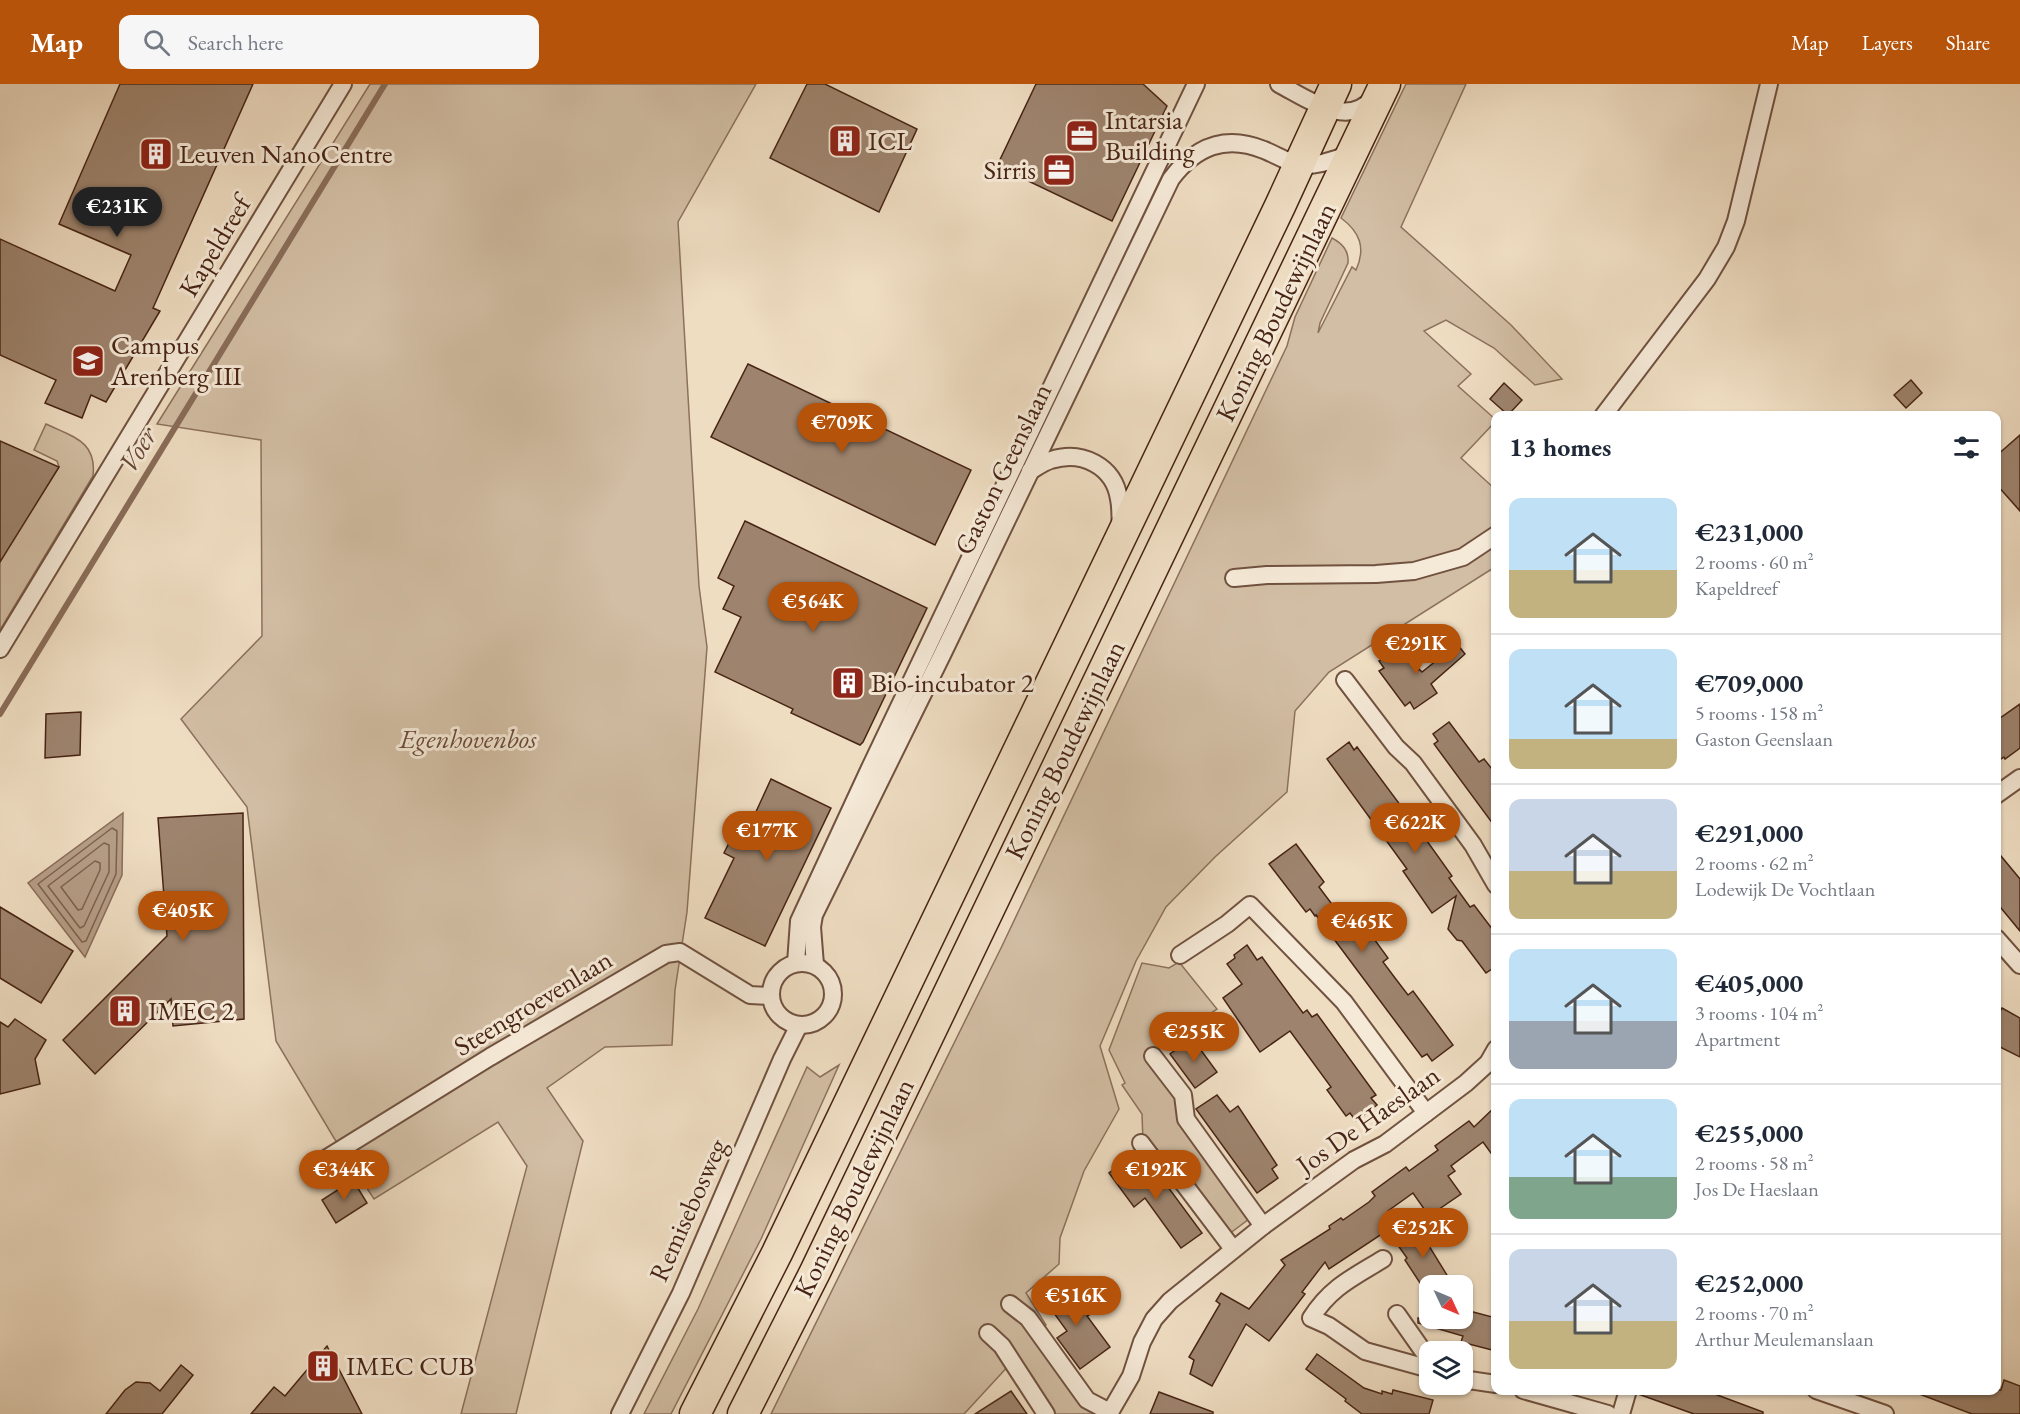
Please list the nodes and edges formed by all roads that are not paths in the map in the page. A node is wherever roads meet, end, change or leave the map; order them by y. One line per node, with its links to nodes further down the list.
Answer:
1 (343, 84): 15 (street, Kapeldreef)
2 (1196, 84): 22 (street, Gaston Geenslaan)
3 (1280, 84): 4 (street); 7 (street)
4 (1304, 84)
5 (1385, 84): 7 (street, Koning Boudewijnlaan); 8 (highway, Koning Boudewijnlaan)
6 (1769, 84): 10 (street)
7 (1331, 96): 9 (highway, Koning Boudewijnlaan)
8 (1352, 153): 9 (street); 48 (highway, Koning Boudewijnlaan)
9 (1299, 165): 11 (street, Gaston Geenslaan); 12 (highway, Koning Boudewijnlaan)
10 (1607, 411)
11 (1030, 471): 12 (street, Koning Boudewijnlaan); 23 (street, Gaston Geenslaan)
12 (1121, 536): 47 (highway, Koning Boudewijnlaan)
13 (1491, 538): 14 (street)
14 (1234, 578)
15 (0, 649)
16 (1345, 680): 19 (street)
17 (2020, 778): 18 (street)
18 (2001, 791)
19 (1491, 876)
20 (2001, 944): 24 (street)
21 (1180, 955): 29 (street)
22 (796, 963): 23 (street); 25 (street)
23 (815, 965): 26 (street)
24 (2020, 965)
25 (771, 996): 26 (street); 31 (street, Steengroevenlaan)
26 (799, 1025): 46 (street, Remisebosweg)
27 (1153, 1056): 32 (street)
28 (1491, 1058): 29 (street, Jos De Haeslaan)
29 (1426, 1113): 32 (street, Jos De Haeslaan)
30 (1141, 1143): 33 (street)
31 (327, 1158)
32 (1263, 1226): 33 (street, Jos De Haeslaan)
33 (1233, 1249): 45 (street, Jos De Haeslaan)
34 (1383, 1259): 39 (street)
35 (1010, 1304): 45 (street, Jos De Haeslaan)
36 (1397, 1314): 38 (street)
37 (988, 1333): 49 (street)
38 (1419, 1345)
39 (1419, 1366)
40 (1473, 1381): 41 (street)
41 (1491, 1383)
42 (1541, 1395): 50 (street)
43 (1627, 1395): 51 (street)
44 (1830, 1395): 52 (street)
45 (1110, 1413)
46 (620, 1414)
47 (695, 1414)
48 (743, 1414)
49 (1046, 1414)
50 (1608, 1414)
51 (1621, 1414)
52 (1885, 1414)

